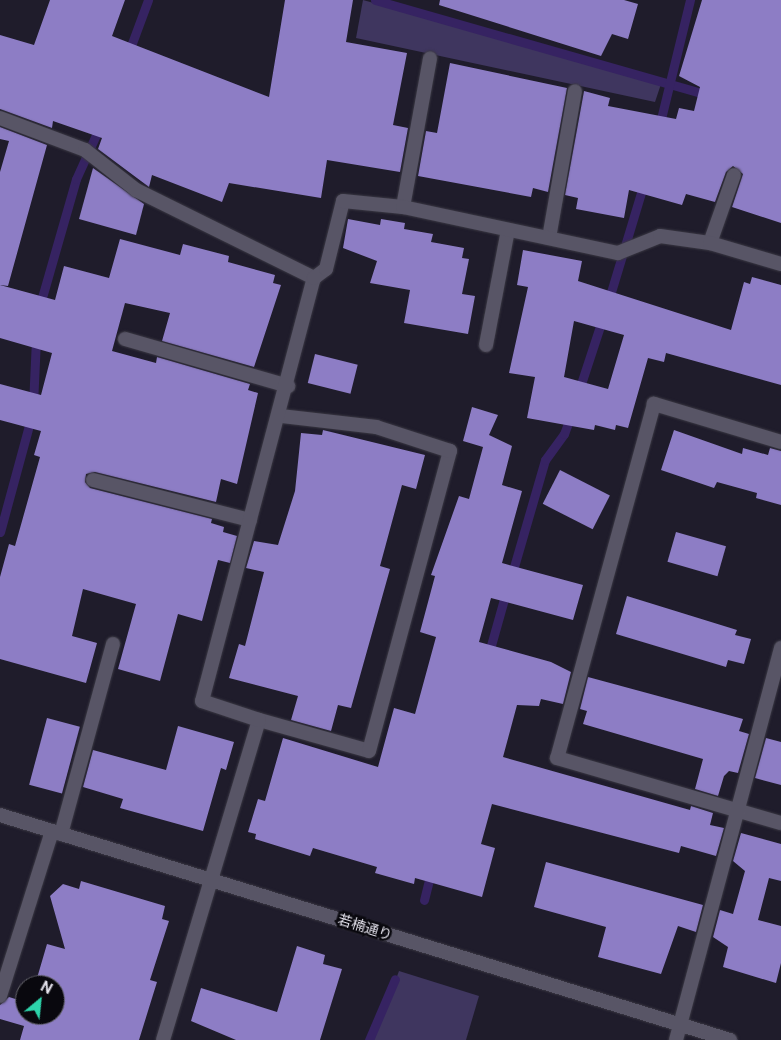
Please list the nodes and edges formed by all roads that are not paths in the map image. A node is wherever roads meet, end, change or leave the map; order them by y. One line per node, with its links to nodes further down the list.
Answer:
1 (430, 58): 5 (street)
2 (575, 91): 7 (street)
3 (0, 118): 10 (street)
4 (734, 175): 8 (street)
5 (403, 207): 6 (street); 10 (street)
6 (508, 230): 7 (street); 12 (street)
7 (548, 238): 8 (street)
8 (710, 243): 9 (street)
9 (781, 264)
10 (314, 278): 13 (street)
11 (126, 339): 13 (street)
12 (486, 345)
13 (288, 386): 14 (street)
14 (281, 416): 17 (street); 20 (street)
15 (781, 442): 21 (street)
16 (93, 480): 17 (street)
17 (250, 520): 20 (street)
18 (113, 644): 24 (street)
19 (781, 648): 21 (street)
20 (259, 720): 25 (street)
21 (737, 810): 23 (street); 27 (street)
22 (0, 815): 24 (street, 若楠通り)
23 (781, 823)
24 (57, 832): 25 (street, 若楠通り); 26 (street)
25 (214, 881): 27 (street, 若楠通り); 28 (street)
26 (0, 996)
27 (682, 1025): 29 (street); 30 (street, 若楠通り)
28 (163, 1040)
29 (676, 1040)
30 (730, 1040)

